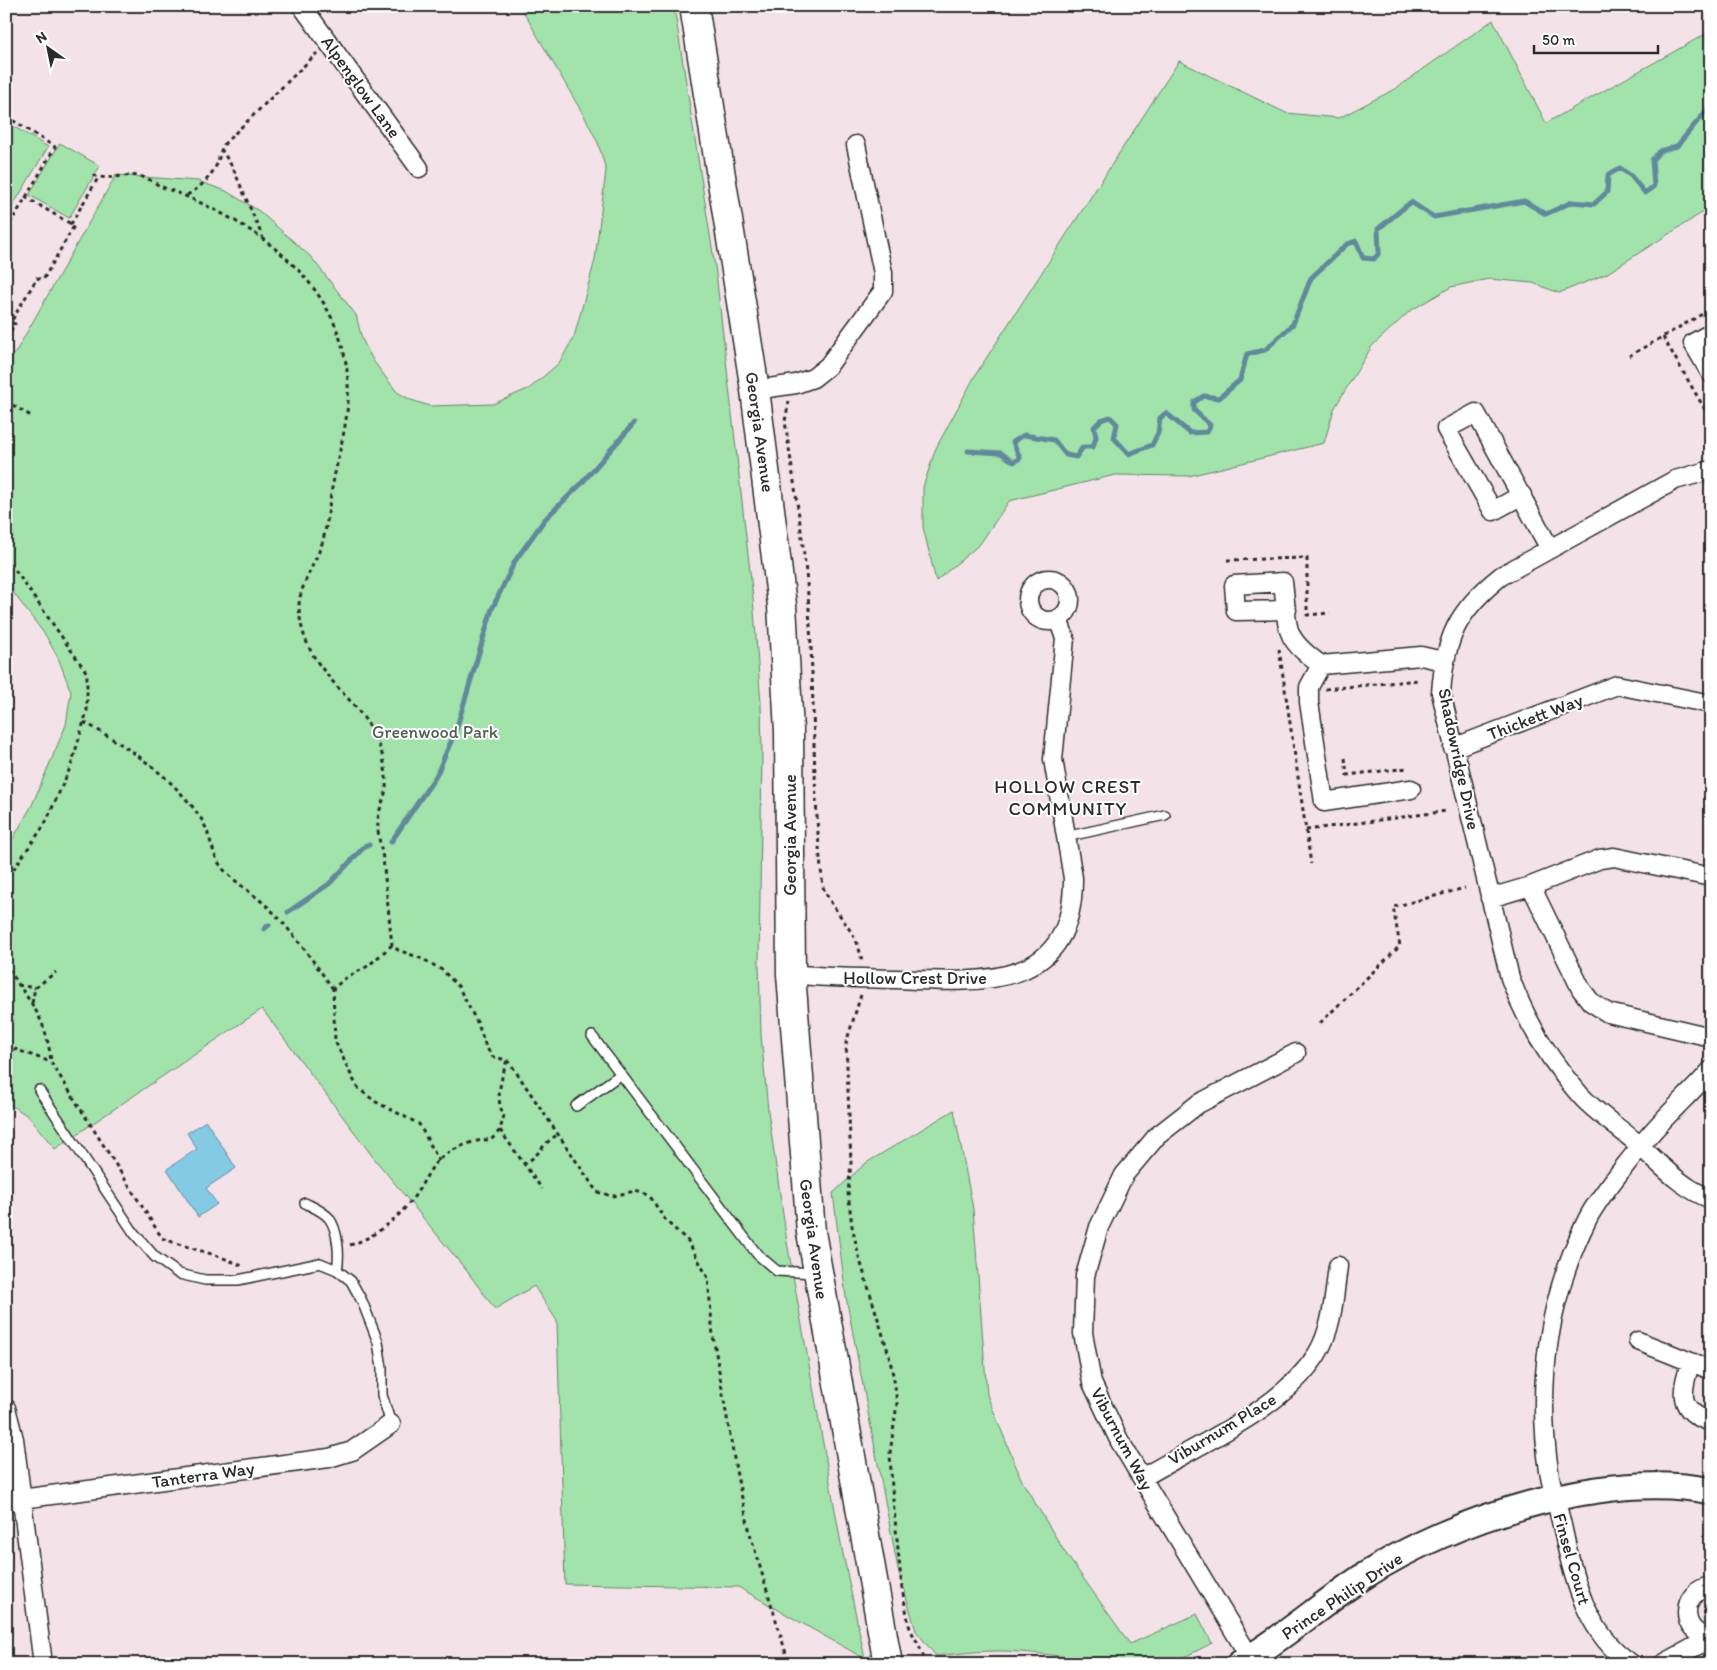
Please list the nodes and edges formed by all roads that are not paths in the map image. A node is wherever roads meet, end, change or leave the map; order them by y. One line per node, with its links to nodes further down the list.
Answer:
1 (302, 6): 4 (street, Alpenglow Lane)
2 (694, 6): 7 (main road, Georgia Avenue)
3 (856, 145): 7 (street)
4 (420, 168)
5 (1711, 333): 6 (street)
6 (1711, 374)
7 (755, 390): 23 (main road, Georgia Avenue)
8 (1711, 470): 10 (street, Shadowridge Drive)
9 (1522, 495): 9 (street); 10 (street)
10 (1550, 549): 13 (street, Shadowridge Drive)
11 (1286, 610): 14 (street)
12 (1058, 619): 19 (street, Hollow Crest Drive)
13 (1443, 661): 14 (street); 16 (street, Shadowridge Drive)
14 (1321, 665): 17 (street)
15 (1711, 704): 16 (street, Thickett Way)
16 (1454, 748): 22 (street, Shadowridge Drive)
17 (1411, 789)
18 (1165, 815): 19 (lane)
19 (1065, 837): 23 (street, Hollow Crest Drive)
20 (1711, 876): 21 (street)
21 (1531, 886): 22 (street); 25 (street)
22 (1490, 898): 31 (street, Shadowridge Drive)
23 (791, 974): 36 (main road, Georgia Avenue)
24 (592, 1036): 28 (lane)
25 (1711, 1037)
26 (1296, 1053): 43 (street, Viburnum Way)
27 (1711, 1070): 31 (street, Finsel Court)
28 (621, 1074): 30 (lane); 36 (lane)
29 (38, 1090): 35 (lane)
30 (576, 1106)
31 (1640, 1146): 32 (street, Shadowridge Drive); 45 (street, Finsel Court)
32 (1711, 1199)
33 (305, 1203): 35 (lane)
34 (1338, 1266): 43 (street, Viburnum Place)
35 (337, 1270): 42 (lane)
36 (817, 1273): 51 (main road, Georgia Avenue)
37 (1638, 1341): 38 (street)
38 (1690, 1364): 39 (street); 41 (street)
39 (1711, 1370)
40 (6, 1408): 46 (street)
41 (1711, 1422)
42 (391, 1424): 46 (street, Tanterra Way)
43 (1142, 1478): 49 (street, Viburnum Way)
44 (1711, 1491): 45 (street, Prince Philip Drive)
45 (1554, 1498): 49 (street, Prince Philip Drive); 52 (street, Finsel Court)
46 (14, 1500): 50 (street)
47 (1711, 1586): 48 (street)
48 (1710, 1639): 53 (street)
49 (1248, 1662)
50 (43, 1664)
51 (888, 1664)
52 (1632, 1664)
53 (1663, 1664)

